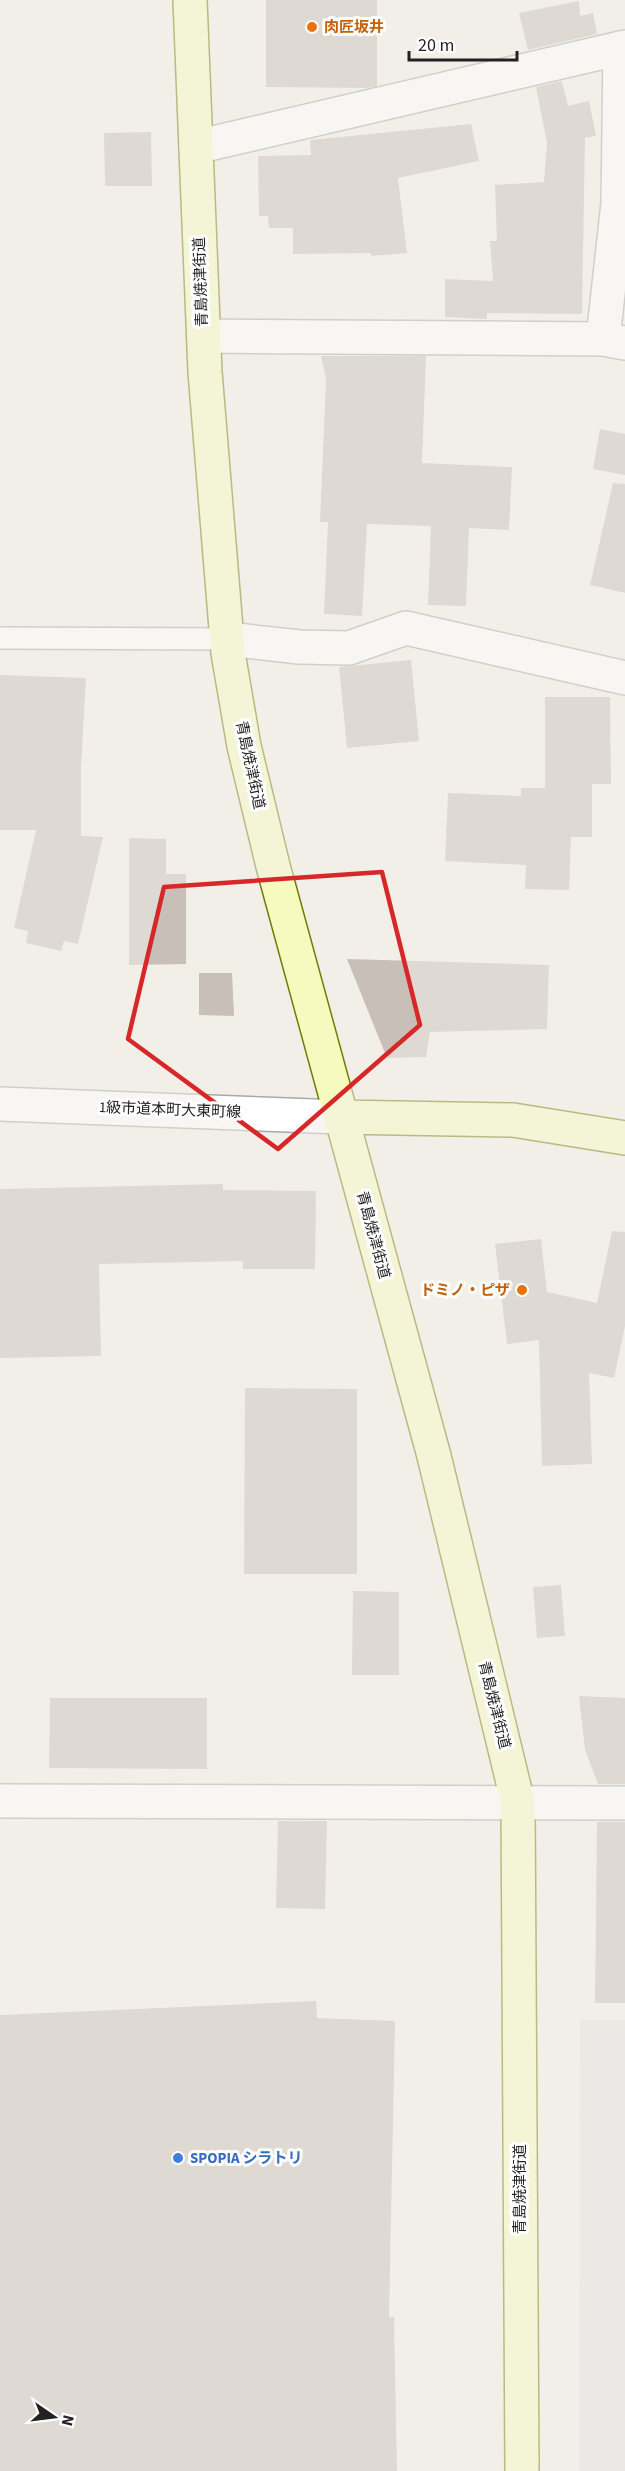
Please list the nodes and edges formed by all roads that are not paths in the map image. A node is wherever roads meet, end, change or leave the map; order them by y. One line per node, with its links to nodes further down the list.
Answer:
1 (190, 0): 3 (main road, 青島焼津街道)
2 (623, 47): 3 (street); 5 (street)
3 (196, 147): 4 (main road, 青島焼津街道)
4 (204, 336): 5 (street); 7 (main road, 青島焼津街道)
5 (614, 341)
6 (0, 638): 7 (lane)
7 (227, 639): 8 (street); 10 (main road, 青島焼津街道)
8 (625, 678)
9 (0, 1104): 10 (street, 1級市道本町大東町線)
10 (340, 1117): 11 (main road); 13 (main road, 青島焼津街道)
11 (625, 1138)
12 (0, 1801): 13 (street)
13 (518, 1803): 14 (street); 15 (main road, 青島焼津街道)
14 (625, 1803)
15 (522, 2471)

